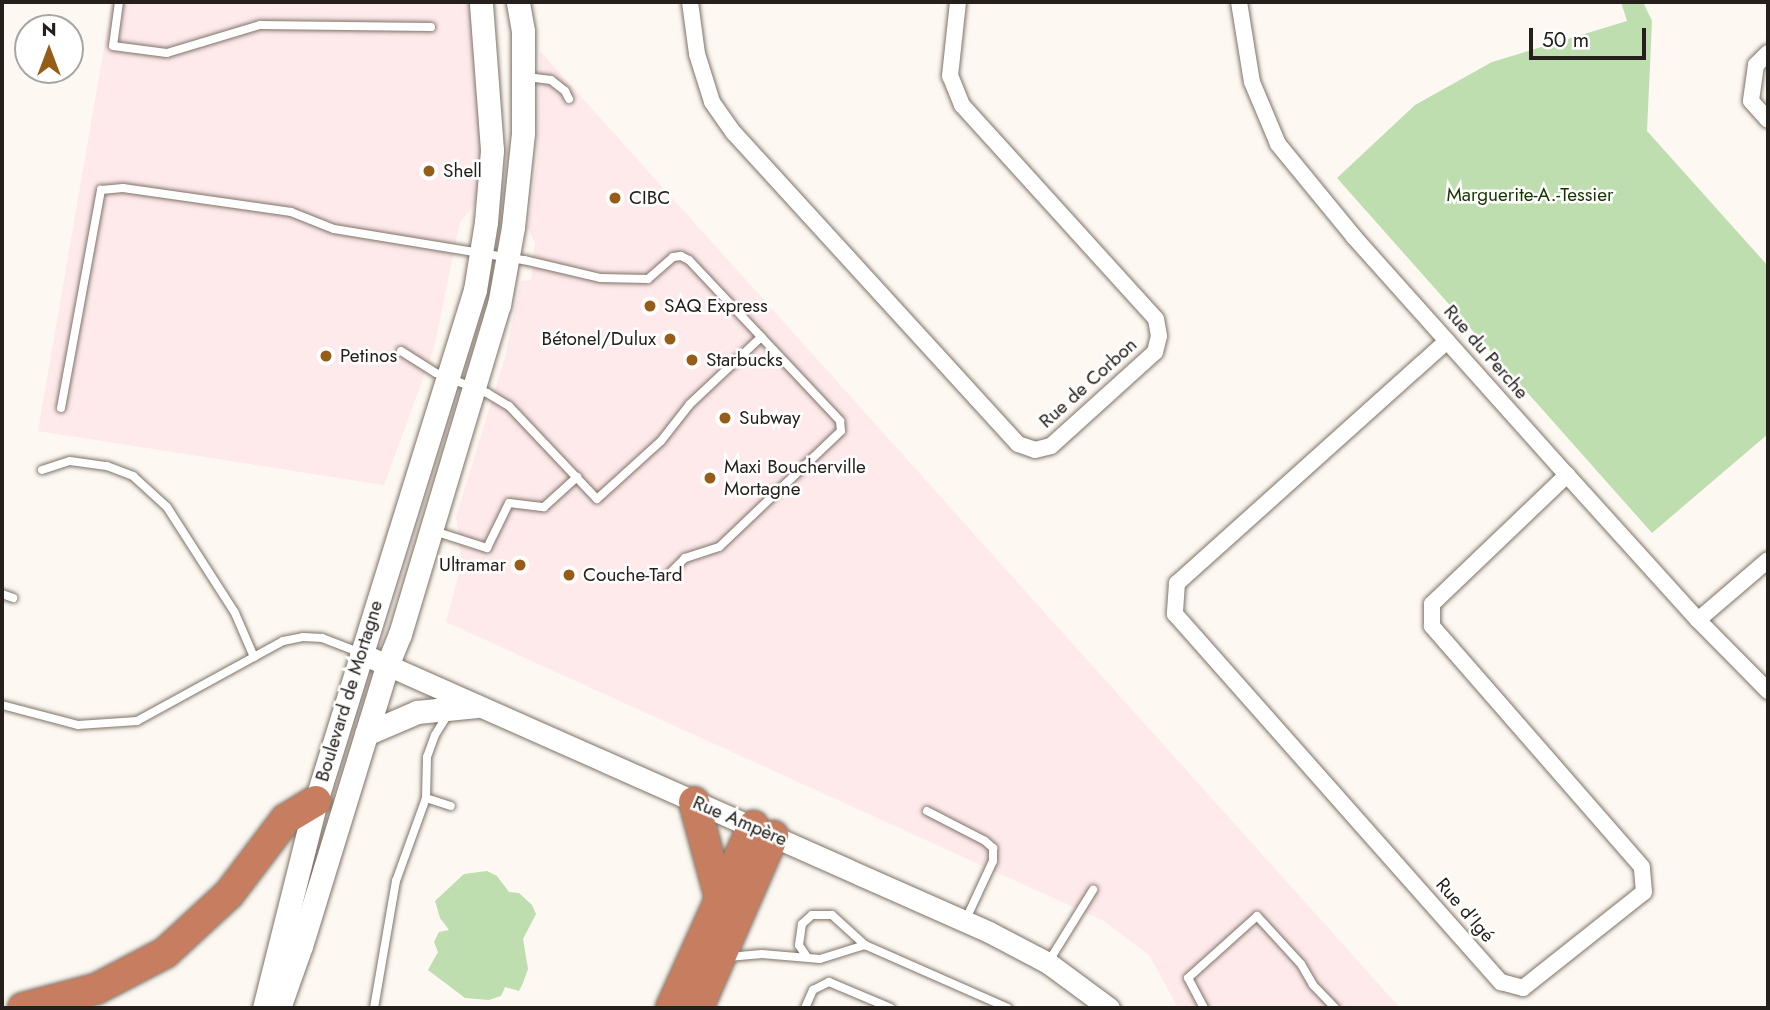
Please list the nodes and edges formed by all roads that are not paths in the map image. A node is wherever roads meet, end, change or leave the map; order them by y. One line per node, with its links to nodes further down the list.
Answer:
1 (120, 2): 7 (lane)
2 (481, 2): 12 (main road, Boulevard de Mortagne)
3 (518, 2): 9 (main road, Boulevard de Mortagne)
4 (690, 2): 5 (street, Rue de Corbon)
5 (958, 2)
6 (1240, 2): 15 (street, Rue du Perche)
7 (431, 27)
8 (1768, 53): 11 (street)
9 (524, 77): 10 (lane); 13 (main road, Boulevard de Mortagne)
10 (569, 99)
11 (1768, 120)
12 (482, 254): 13 (lane); 17 (main road, Boulevard de Mortagne); 19 (lane)
13 (508, 257): 14 (lane); 18 (main road, Boulevard de Mortagne)
14 (761, 337): 22 (lane); 25 (lane)
15 (1447, 341): 21 (street, Rue du Perche); 21 (street, Rue d'Igé)
16 (401, 351): 17 (lane)
17 (449, 379): 18 (lane); 29 (main road, Boulevard de Mortagne)
18 (476, 389): 22 (lane); 23 (main road, Boulevard de Mortagne)
19 (61, 408)
20 (42, 470): 30 (lane)
21 (1567, 475): 28 (street, Rue du Perche)
22 (577, 477): 23 (lane)
23 (433, 531): 31 (main road, Boulevard de Mortagne)
24 (1768, 560): 28 (street)
25 (668, 575)
26 (2, 594): 27 (lane)
27 (13, 598)
28 (1698, 620): 32 (street, Rue du Perche)
29 (360, 653): 30 (lane); 31 (street, Rue Ampère); 37 (main road, Boulevard de Mortagne)
30 (254, 657): 34 (lane)
31 (387, 666): 33 (street, Rue Ampère); 35 (main road, Boulevard de Mortagne)
32 (1768, 691)
33 (462, 704): 35 (main road); 36 (lane); 38 (street, Rue Ampère)
34 (2, 705)
35 (366, 734): 51 (main road, Boulevard de Mortagne)
36 (426, 798): 39 (lane); 52 (lane)
37 (316, 801): 49 (highway); 50 (main road, Boulevard de Mortagne)
38 (694, 802): 41 (street, Rue Ampère); 43 (highway)
39 (451, 806)
40 (927, 811): 44 (lane)
41 (763, 831): 43 (highway); 44 (street, Rue Ampère); 47 (highway)
42 (1093, 890): 48 (lane)
43 (720, 898): 53 (highway)
44 (965, 921): 48 (street, Rue Ampère)
45 (865, 945): 46 (lane); 46 (lane); 57 (lane)
46 (807, 957): 47 (lane)
47 (720, 958): 54 (highway)
48 (1048, 963): 58 (street, Rue Ampère)
49 (23, 1008)
50 (264, 1008)
51 (279, 1008)
52 (374, 1008)
53 (671, 1008)
54 (698, 1008)
55 (805, 1008): 56 (lane)
56 (891, 1008)
57 (1008, 1008)
58 (1109, 1008)
59 (1204, 1008): 60 (lane)
60 (1335, 1008)

